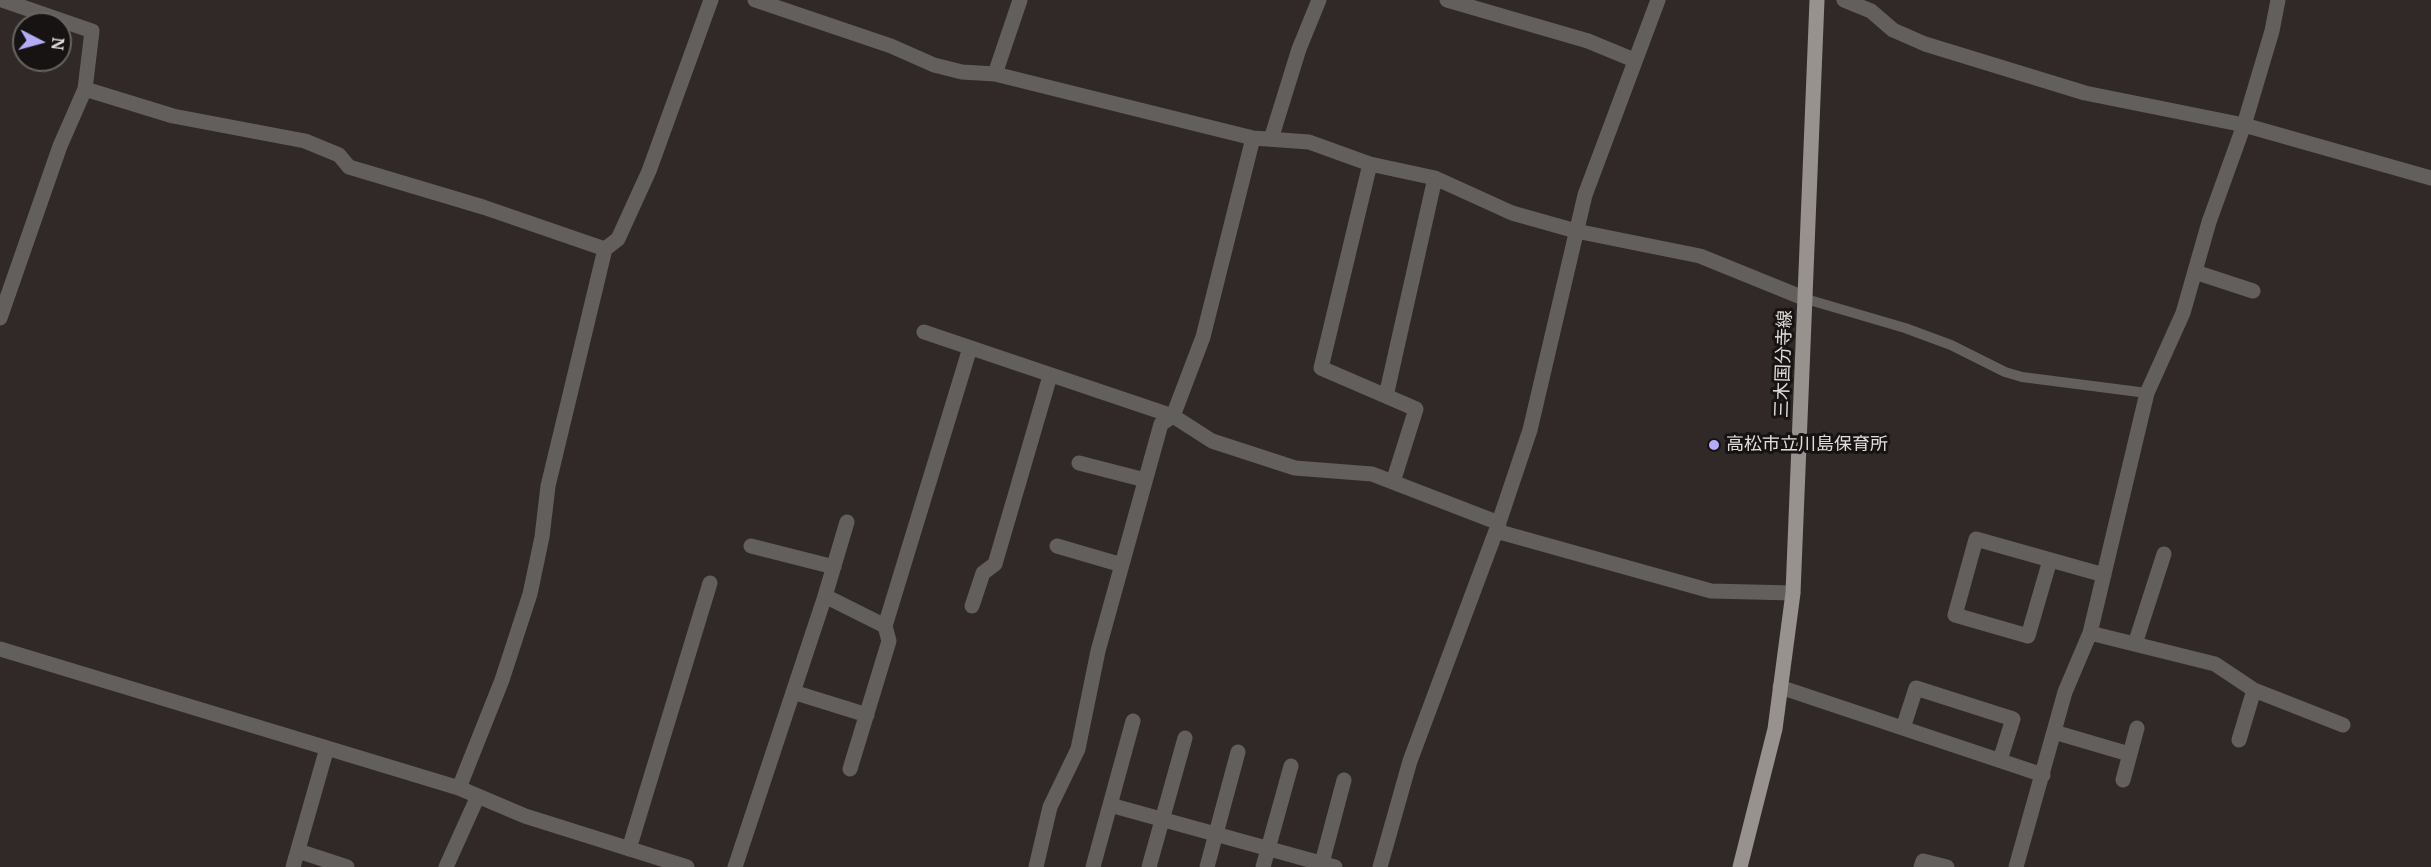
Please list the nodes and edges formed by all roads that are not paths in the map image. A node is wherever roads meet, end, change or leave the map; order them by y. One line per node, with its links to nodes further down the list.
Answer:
1 (2, 0): 13 (street)
2 (711, 0): 21 (street)
3 (755, 0): 12 (street)
4 (1020, 0): 12 (street)
5 (1318, 0): 16 (street)
6 (1447, 0): 11 (street)
7 (1658, 0): 11 (street)
8 (1817, 0): 24 (main road, 三木国分寺線)
9 (1844, 0): 14 (street)
10 (2278, 0): 14 (street)
11 (1634, 60): 20 (street)
12 (995, 74): 15 (street)
13 (85, 89): 21 (street); 25 (street)
14 (2244, 125): 19 (street); 22 (street)
15 (1253, 138): 16 (street); 31 (street)
16 (1271, 140): 17 (street)
17 (1370, 164): 18 (street); 30 (street)
18 (1435, 178): 20 (street); 30 (street)
19 (2431, 178)
20 (1576, 231): 24 (street); 36 (street)
21 (605, 249): 72 (street)
22 (2195, 272): 23 (street); 29 (street)
23 (2253, 291)
24 (1806, 299): 29 (lane); 45 (main road, 三木国分寺線)
25 (0, 318)
26 (924, 332): 27 (street)
27 (970, 348): 28 (street); 48 (street)
28 (1050, 376): 31 (street); 47 (street)
29 (2147, 393): 43 (street)
30 (1386, 396): 34 (street)
31 (1173, 416): 33 (street); 34 (street)
32 (1078, 463): 33 (street)
33 (1145, 480): 41 (street)
34 (1393, 482): 36 (street)
35 (847, 522): 42 (street)
36 (1498, 527): 45 (street); 91 (street)
37 (752, 546): 42 (street)
38 (1057, 546): 41 (street)
39 (2164, 554): 50 (street)
40 (2050, 560): 40 (street); 43 (street)
41 (1122, 565): 86 (street)
42 (834, 567): 46 (street)
43 (2104, 575): 49 (street)
44 (710, 583): 77 (street)
45 (1793, 593): 52 (main road, 三木国分寺線)
46 (825, 596): 48 (street); 54 (street)
47 (972, 606)
48 (885, 626): 55 (street)
49 (2090, 633): 50 (street); 60 (street)
50 (2136, 644): 53 (street)
51 (0, 649): 63 (street)
52 (1780, 687): 58 (street); 92 (main road, 三木国分寺線)
53 (2254, 690): 57 (street); 62 (street)
54 (793, 692): 55 (street); 85 (street)
55 (867, 715): 68 (street)
56 (1133, 721): 74 (street)
57 (2343, 725)
58 (1904, 728): 66 (street); 66 (street)
59 (2137, 728): 65 (street)
60 (2054, 732): 65 (street); 69 (street)
61 (1185, 738): 75 (street)
62 (2239, 740)
63 (327, 748): 72 (street); 79 (street)
64 (1238, 752): 76 (street)
65 (2129, 754): 71 (street)
66 (2000, 760): 69 (street)
67 (1291, 766): 78 (street)
68 (850, 769)
69 (2043, 775): 95 (street)
70 (1344, 780): 80 (street)
71 (2123, 780)
72 (459, 788): 73 (street)
73 (478, 796): 77 (street); 83 (street)
74 (1110, 805): 75 (street); 87 (street)
75 (1162, 820): 76 (street); 88 (street)
76 (1215, 834): 78 (street); 89 (street)
77 (629, 849): 84 (street)
78 (1268, 849): 80 (street); 90 (street)
79 (298, 851): 81 (street); 82 (street)
80 (1328, 865)
81 (292, 867)
82 (347, 867)
83 (446, 867)
84 (687, 867)
85 (735, 867)
86 (1036, 867)
87 (1093, 867)
88 (1149, 867)
89 (1207, 867)
90 (1263, 867)
91 (1380, 867)
92 (1740, 867)
93 (1921, 867): 94 (street)
94 (1947, 867)
95 (2016, 867)

